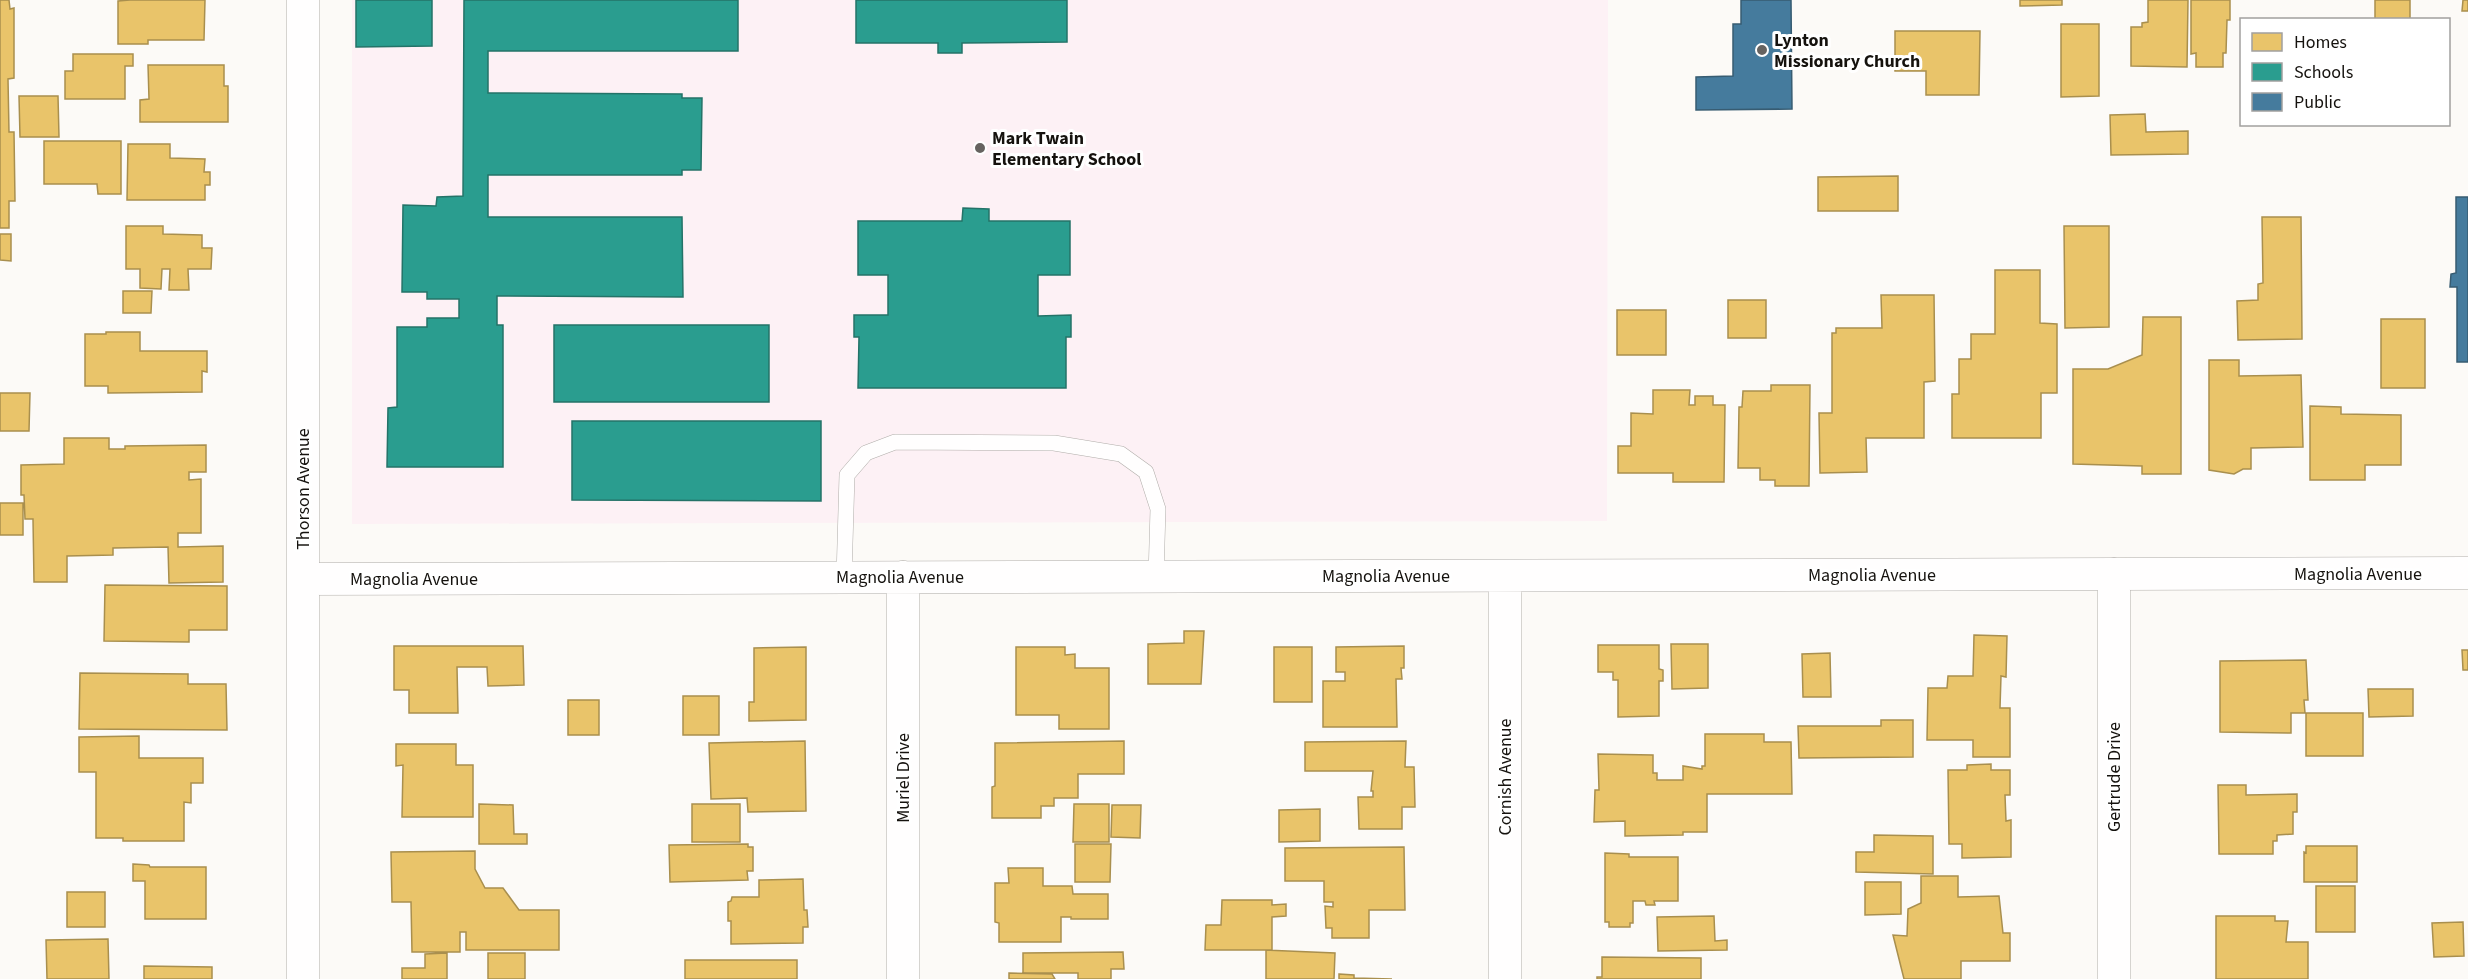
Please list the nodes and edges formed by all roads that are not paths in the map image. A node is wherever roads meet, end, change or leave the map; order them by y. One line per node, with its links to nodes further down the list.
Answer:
1 (303, 0): 8 (street, Thorson Avenue)
2 (2468, 573): 3 (street, Magnolia Avenue)
3 (2114, 574): 4 (street, Magnolia Avenue); 12 (street, Gertrude Drive)
4 (1505, 576): 6 (street, Magnolia Avenue); 11 (street, Cornish Avenue)
5 (903, 577): 6 (street, Magnolia Avenue); 7 (street, Magnolia Avenue); 10 (street, Muriel Drive)
6 (1156, 577): 7 (lane)
7 (844, 578): 8 (street, Magnolia Avenue)
8 (303, 579): 9 (street, Thorson Avenue)
9 (303, 979)
10 (903, 979)
11 (1504, 979)
12 (2114, 979)

